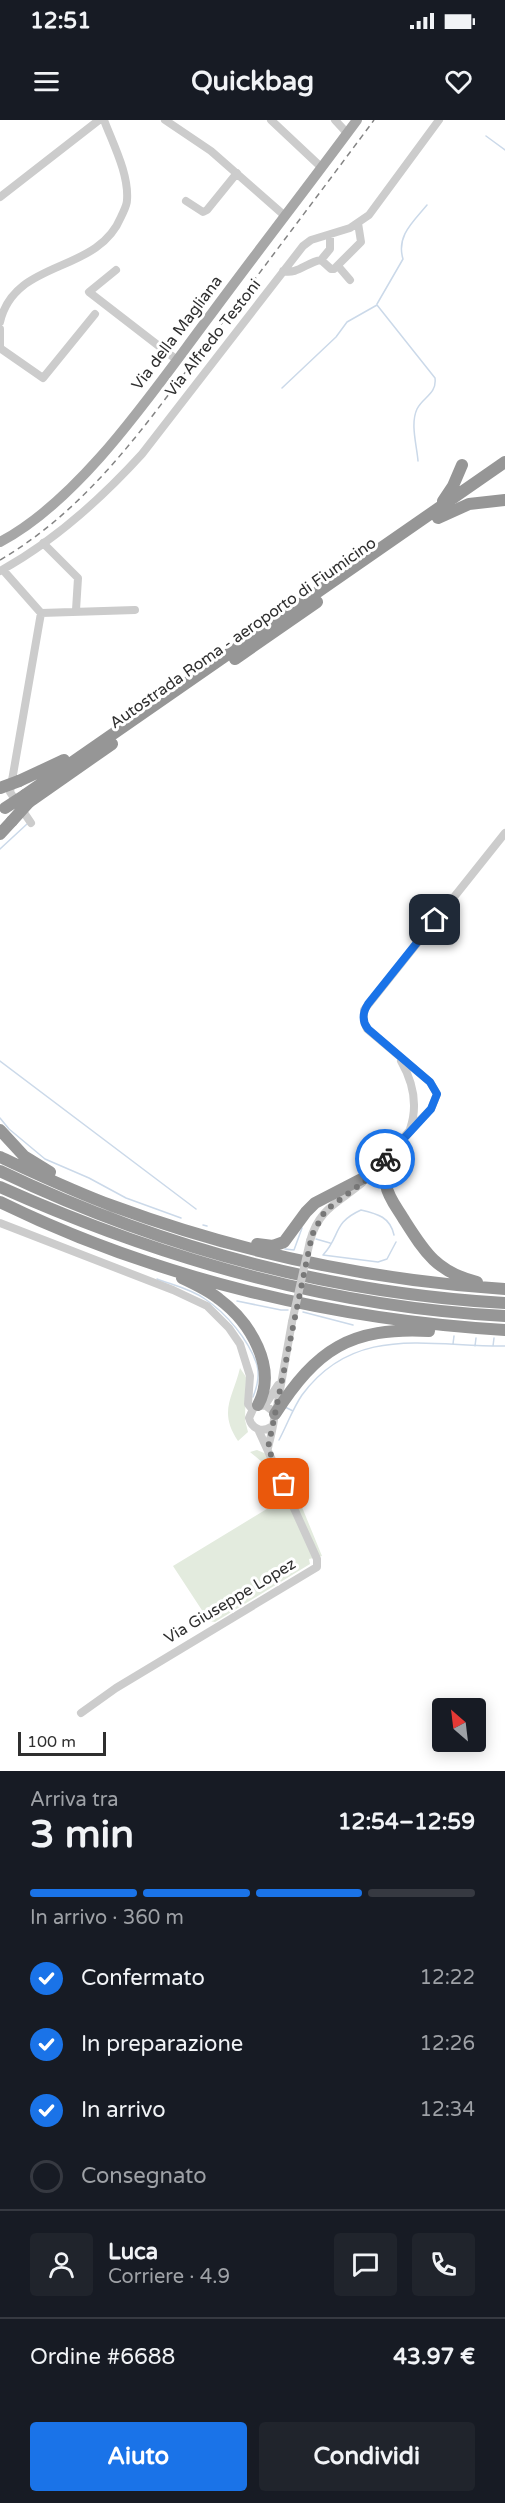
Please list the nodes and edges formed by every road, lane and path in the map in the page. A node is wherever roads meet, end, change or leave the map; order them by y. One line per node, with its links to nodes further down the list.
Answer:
1 (99, 120): 11 (street)
2 (105, 120): 22 (street)
3 (165, 120): 10 (street)
4 (271, 120): 9 (street)
5 (334, 120): 8 (street)
6 (357, 120): 8 (main road, Via della Magliana)
7 (439, 120): 14 (street, Via Alfredo Testoni)
8 (347, 133): 9 (main road, Via della Magliana)
9 (321, 167): 13 (main road, Via della Magliana)
10 (237, 173): 12 (street); 13 (street)
11 (0, 197)
12 (186, 201)
13 (285, 216): 25 (main road, Via della Magliana)
14 (358, 223): 15 (street, Via Alfredo Testoni); 17 (street)
15 (330, 235): 16 (street); 19 (street, Via Alfredo Testoni)
16 (321, 260): 17 (street); 19 (street)
17 (338, 266): 20 (street)
18 (116, 270): 25 (street)
19 (284, 271): 32 (street, Via Alfredo Testoni)
20 (350, 280)
21 (95, 314): 24 (street)
22 (0, 322)
23 (0, 329): 24 (street)
24 (0, 349)
25 (177, 360): 31 (main road, Via della Magliana)
26 (505, 462): 30 (highway, Autostrada Roma - aeroporto di Fiumicino)
27 (462, 465): 30 (highway)
28 (505, 472): 30 (highway, Autostrada Roma - aeroporto di Fiumicino)
29 (505, 500): 30 (highway)
30 (438, 513): 37 (highway, Autostrada Roma - aeroporto di Fiumicino); 39 (highway, Autostrada Roma - aeroporto di Fiumicino)
31 (0, 542)
32 (42, 543): 33 (street, Via Alfredo Testoni); 34 (street)
33 (2, 571): 36 (street)
34 (76, 610): 35 (street); 36 (street)
35 (135, 610)
36 (41, 613): 41 (street)
37 (132, 720): 38 (highway, bridge); 39 (highway, Autostrada Roma - aeroporto di Fiumicino)
38 (0, 788)
39 (27, 798): 40 (highway, Autostrada Roma - aeroporto di Fiumicino, bridge)
40 (5, 816): 43 (highway, Autostrada Roma - aeroporto di Fiumicino)
41 (31, 823)
42 (505, 833): 44 (street)
43 (0, 834)
44 (400, 1058): 45 (street); 46 (street)
45 (430, 1082): 46 (street); 48 (street)
46 (412, 1088): 47 (street)
47 (414, 1104): 48 (street); 50 (street)
48 (433, 1106): 50 (street)
49 (0, 1130): 57 (highway)
50 (409, 1131): 51 (street)
51 (390, 1153): 54 (street); 63 (highway)
52 (0, 1157): 57 (highway)
53 (0, 1171): 64 (highway)
54 (375, 1172): 61 (highway); 67 (street, bridge)
55 (0, 1187): 65 (highway)
56 (0, 1202): 60 (highway)
57 (112, 1205): 61 (highway)
58 (0, 1209): 60 (highway)
59 (0, 1223): 68 (street)
60 (58, 1227): 62 (highway)
61 (184, 1231): 63 (highway)
62 (149, 1262): 66 (highway); 68 (highway)
63 (505, 1288)
64 (505, 1303)
65 (505, 1316)
66 (505, 1330): 69 (highway)
67 (281, 1379): 68 (street); 69 (street)
68 (258, 1406): 69 (street); 71 (street)
69 (275, 1414): 70 (street)
70 (271, 1427): 71 (street); 72 (street)
71 (258, 1430): 72 (street, Via Giuseppe Lopez)
72 (268, 1448): 73 (street, Via Giuseppe Lopez)
73 (81, 1713)

